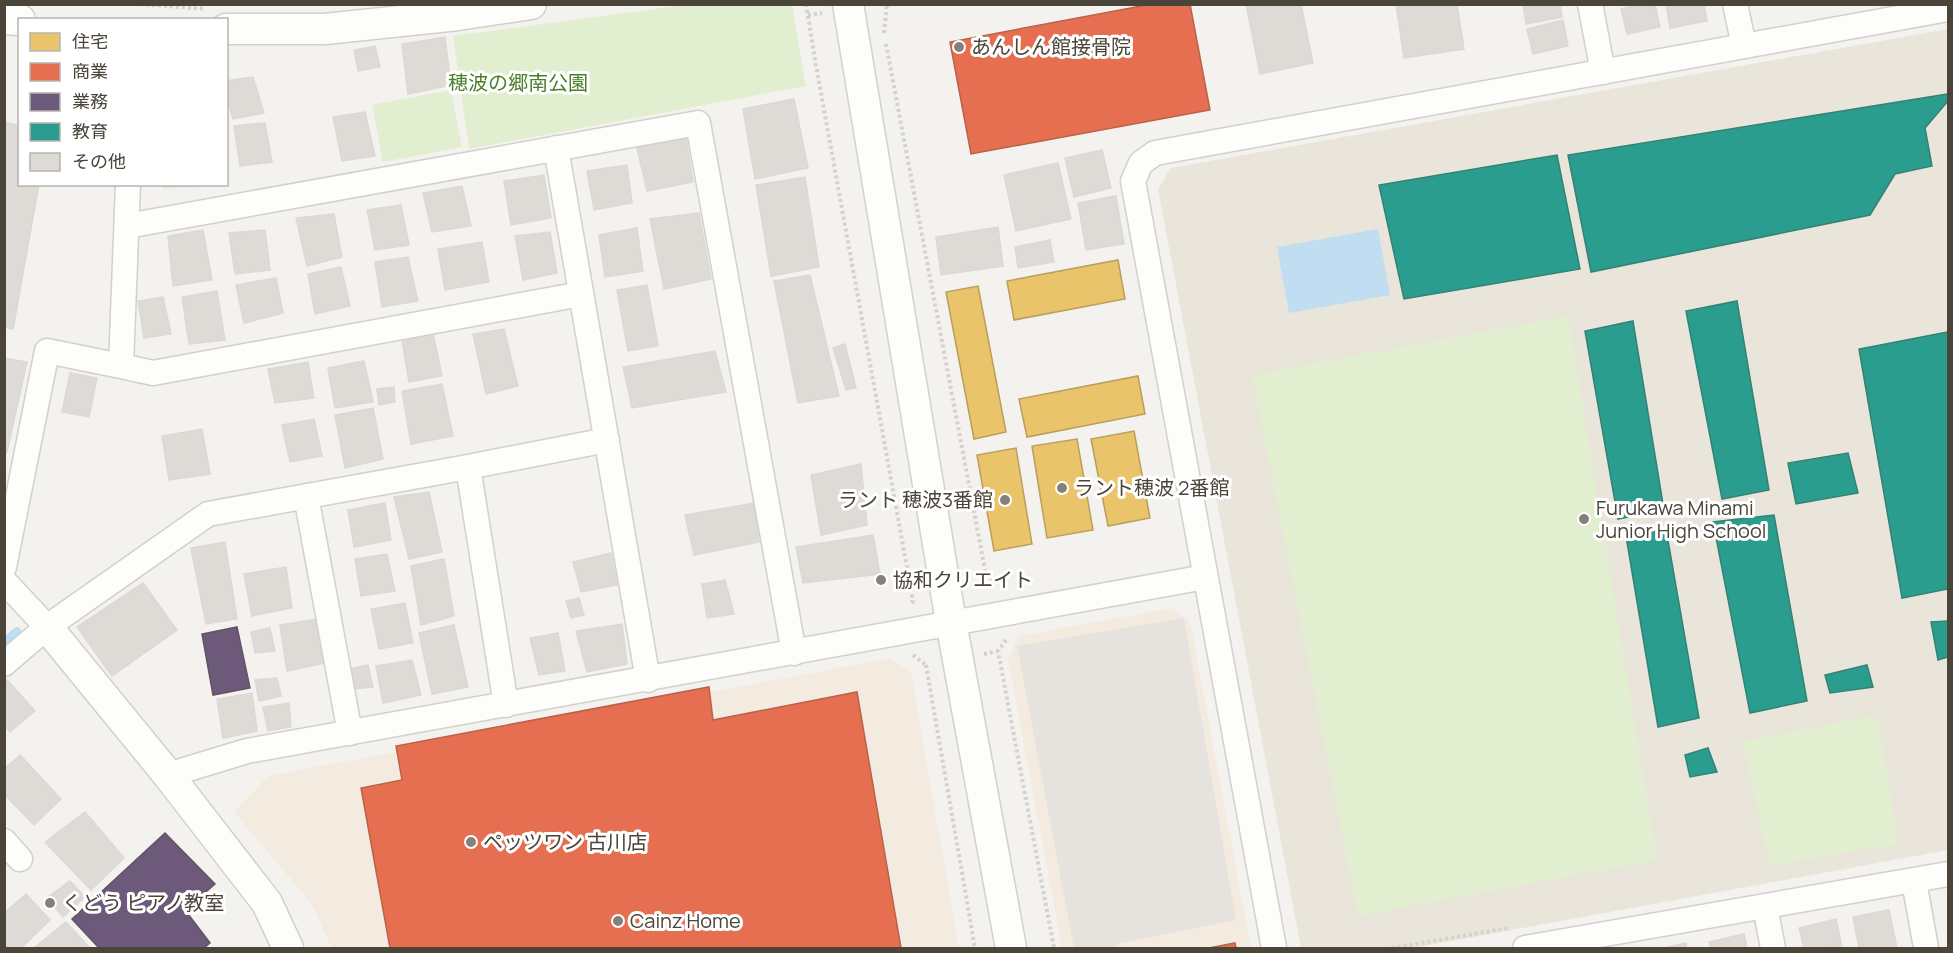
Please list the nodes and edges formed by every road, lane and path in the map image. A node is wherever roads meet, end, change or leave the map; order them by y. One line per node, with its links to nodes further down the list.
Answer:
1 (531, 4): 9 (street)
2 (807, 4): 8 (path)
3 (887, 4): 23 (path)
4 (1590, 4): 11 (street)
5 (1736, 4): 10 (street)
6 (835, 9): 8 (path); 25 (street)
7 (1948, 9): 10 (street)
8 (808, 15): 24 (path)
9 (228, 29)
10 (1744, 46): 11 (street)
11 (1603, 72): 21 (street)
12 (556, 148): 14 (street); 15 (street); 30 (street)
13 (128, 186): 14 (street)
14 (127, 226): 16 (street)
15 (581, 294): 16 (street); 17 (street)
16 (121, 366): 20 (street)
17 (607, 440): 18 (street); 35 (street)
18 (468, 467): 19 (street); 36 (street)
19 (306, 496): 26 (street); 37 (street)
20 (4, 567)
21 (1205, 578): 25 (street); 47 (street)
22 (4, 581): 26 (street)
23 (1008, 589)
24 (907, 608)
25 (951, 622): 30 (street); 45 (street)
26 (47, 627): 32 (street); 38 (street)
27 (1009, 636): 28 (path)
28 (998, 651): 31 (path); 46 (path)
29 (908, 652): 34 (path)
30 (794, 653): 35 (street)
31 (980, 655)
32 (4, 664)
33 (932, 664): 34 (path)
34 (926, 665): 44 (path)
35 (648, 680): 36 (street)
36 (506, 705): 37 (street)
37 (350, 733): 38 (street)
38 (168, 775): 43 (street)
39 (1948, 874): 40 (street)
40 (1914, 880): 41 (street); 50 (street)
41 (1765, 907): 42 (street); 49 (street)
42 (1622, 941): 48 (street)
43 (288, 948)
44 (975, 948)
45 (1011, 948)
46 (1054, 948)
47 (1274, 948)
48 (1525, 948)
49 (1773, 948)
50 (1926, 948)

